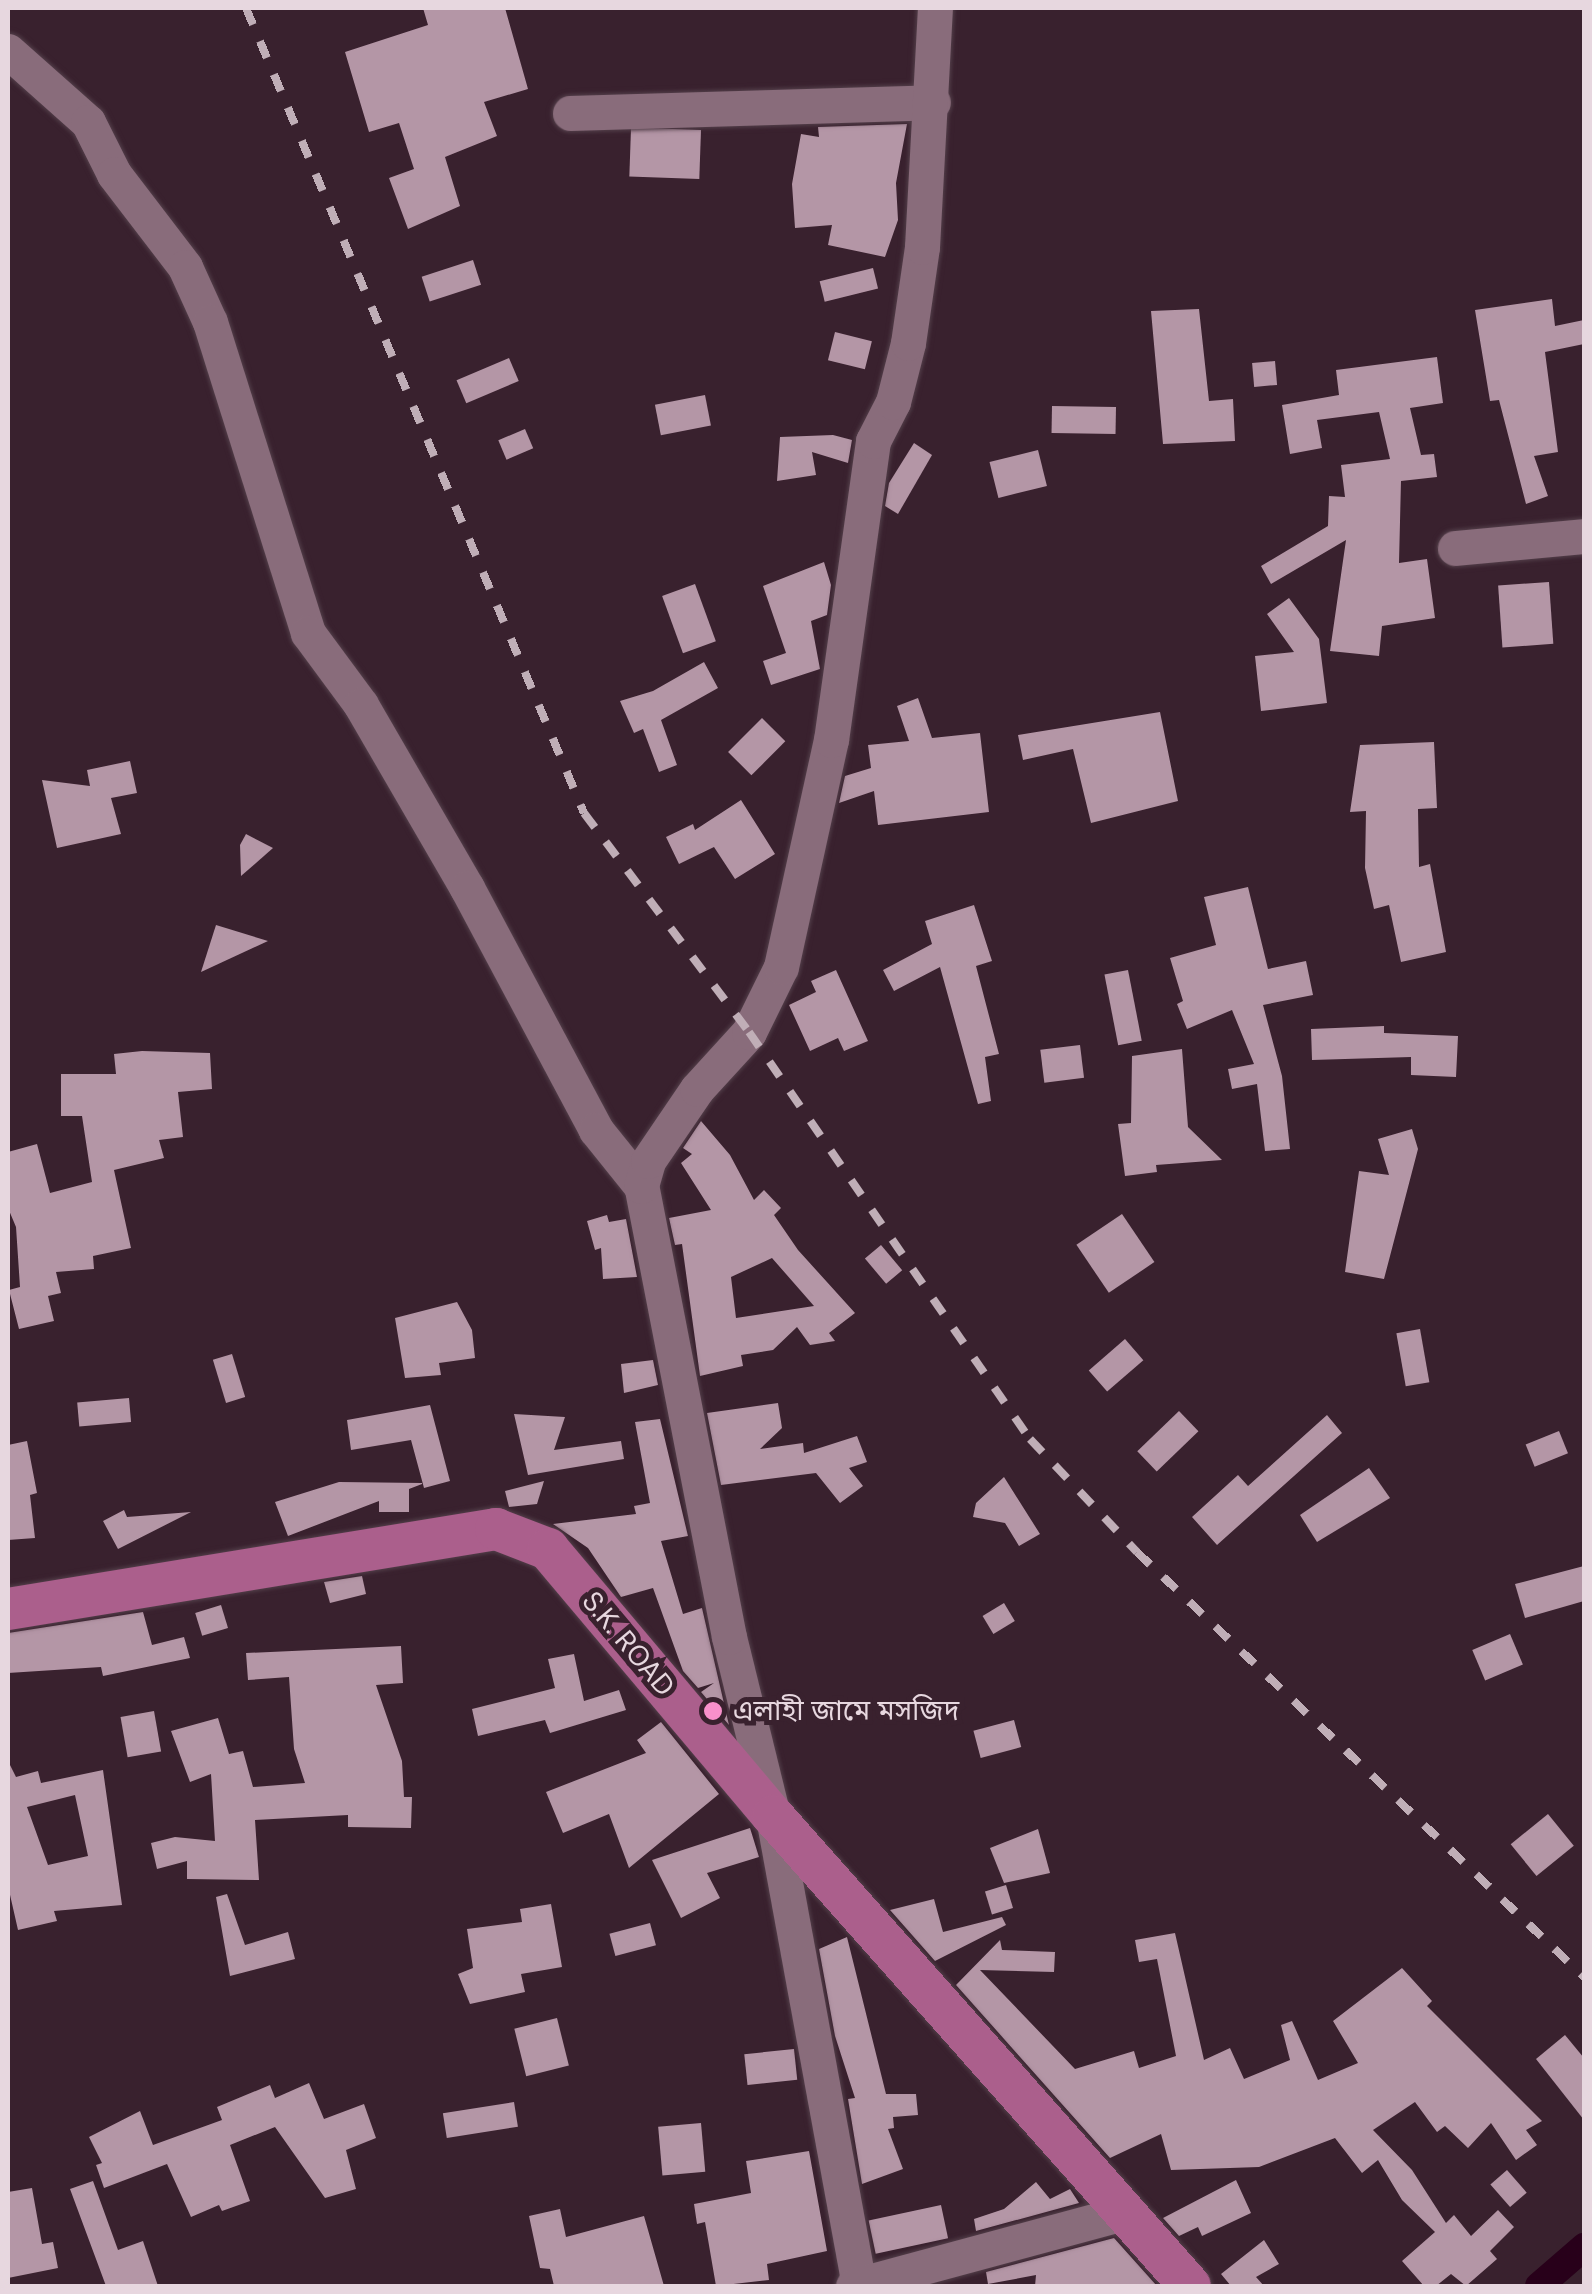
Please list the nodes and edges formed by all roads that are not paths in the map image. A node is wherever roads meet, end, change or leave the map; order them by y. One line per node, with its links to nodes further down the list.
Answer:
1 (935, 8): 3 (street)
2 (8, 51): 7 (street)
3 (933, 102): 4 (street); 7 (street)
4 (570, 113)
5 (1584, 536): 6 (street)
6 (1455, 548)
7 (641, 1186): 9 (street)
8 (8, 1609): 9 (main road, S.K. ROAD)
9 (773, 1816): 10 (main road, S.K. ROAD); 11 (street)
10 (1128, 2212): 11 (street); 12 (main road, S.K. ROAD)
11 (856, 2283)
12 (1190, 2286)

